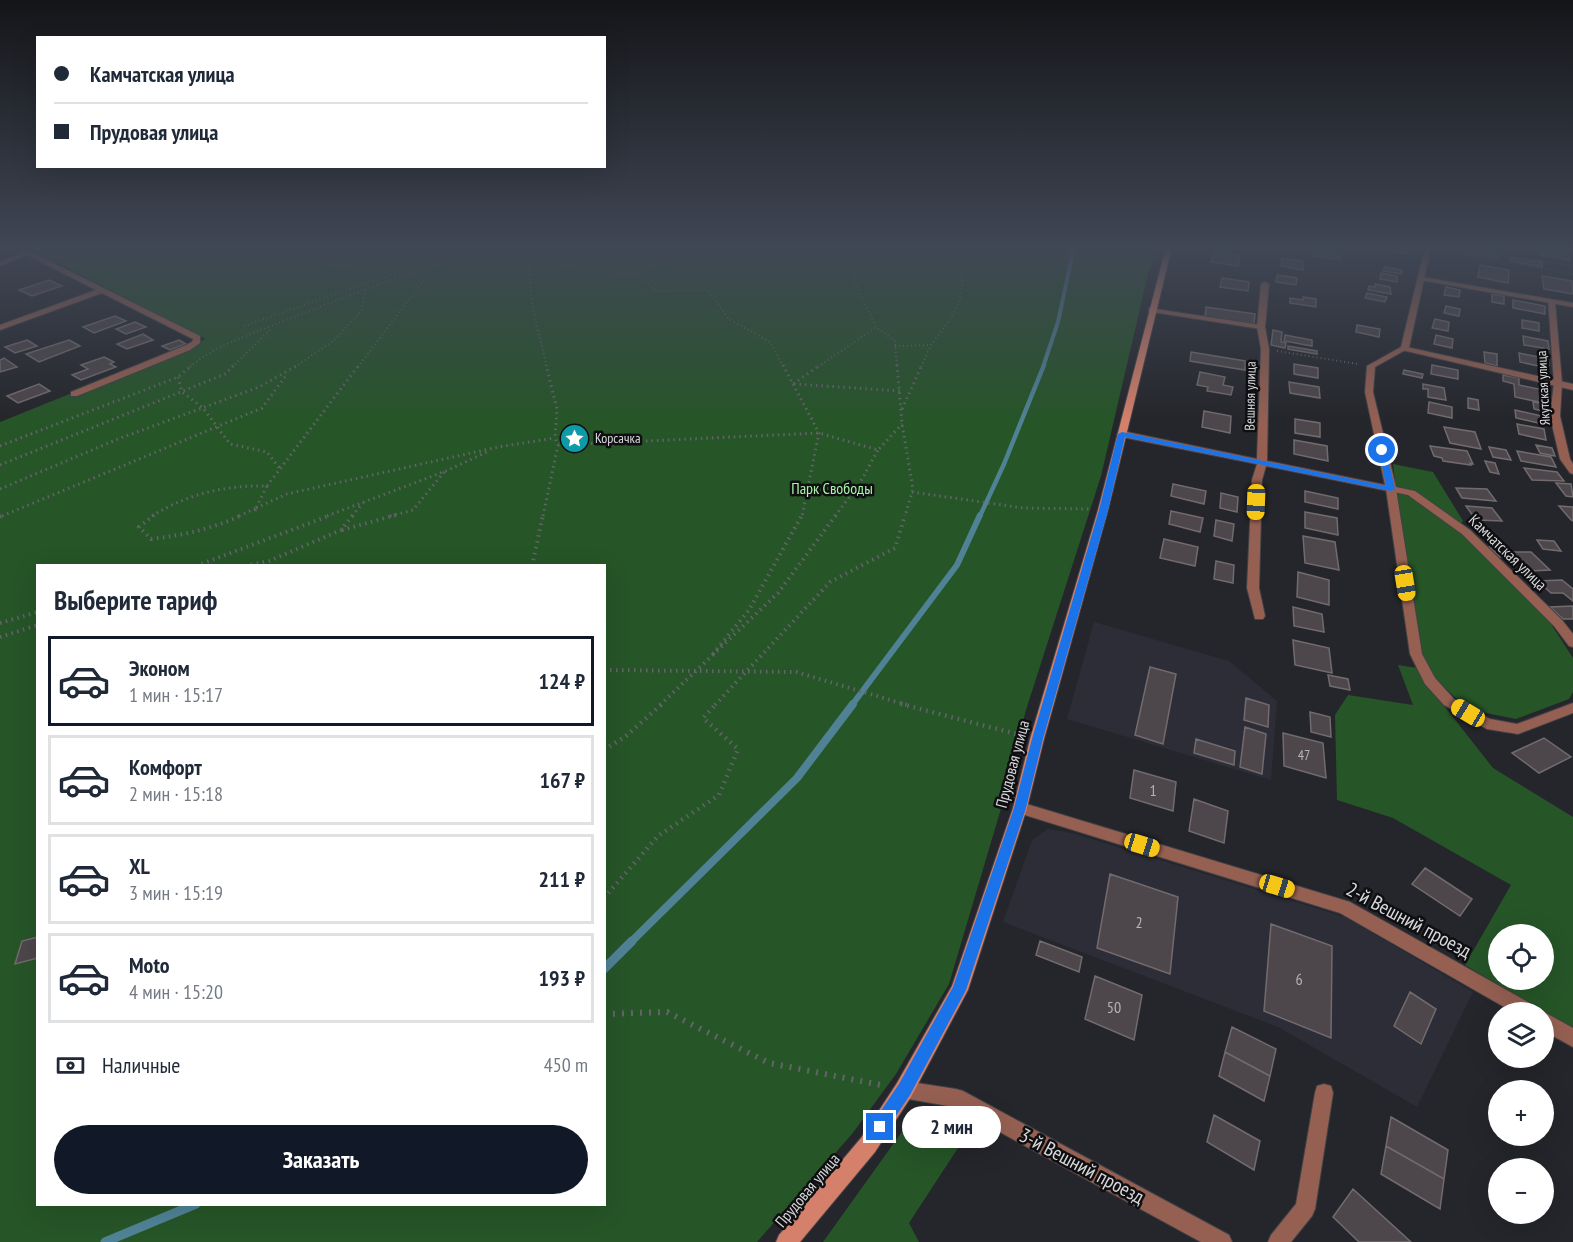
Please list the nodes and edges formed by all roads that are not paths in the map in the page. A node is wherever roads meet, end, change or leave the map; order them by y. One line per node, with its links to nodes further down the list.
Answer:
1 (62, 305): 9 (street)
2 (129, 305): 13 (street)
3 (1153, 305): 7 (main road, Прудовая улица)
4 (1263, 305): 8 (street, Вешняя улица)
5 (1416, 305): 10 (street)
6 (1551, 305): 11 (street, Якутская улица)
7 (1152, 310): 8 (street); 14 (main road, Прудовая улица)
8 (1261, 327): 15 (street, Вешняя улица)
9 (0, 328)
10 (1405, 348): 11 (street); 17 (street)
11 (1558, 383): 12 (street); 16 (street, Якутская улица)
12 (1573, 387)
13 (74, 394)
14 (1122, 434): 15 (street, Камчатская улица); 21 (main road, Прудовая улица)
15 (1262, 464): 17 (street, Камчатская улица); 18 (street, Вешняя улица)
16 (1573, 471)
17 (1391, 489): 19 (street, Камчатская улица); 20 (street)
18 (1259, 616)
19 (1573, 643)
20 (1573, 708)
21 (1020, 808): 22 (street, 2-й Вешний проезд); 25 (main road, Прудовая улица)
22 (1511, 1002)
23 (1554, 1027): 24 (street)
24 (1573, 1038)
25 (904, 1089): 27 (main road, Прудовая улица); 28 (street, 3-й Вешний проезд)
26 (1324, 1093): 29 (street)
27 (786, 1242)
28 (1222, 1242)
29 (1278, 1242)

